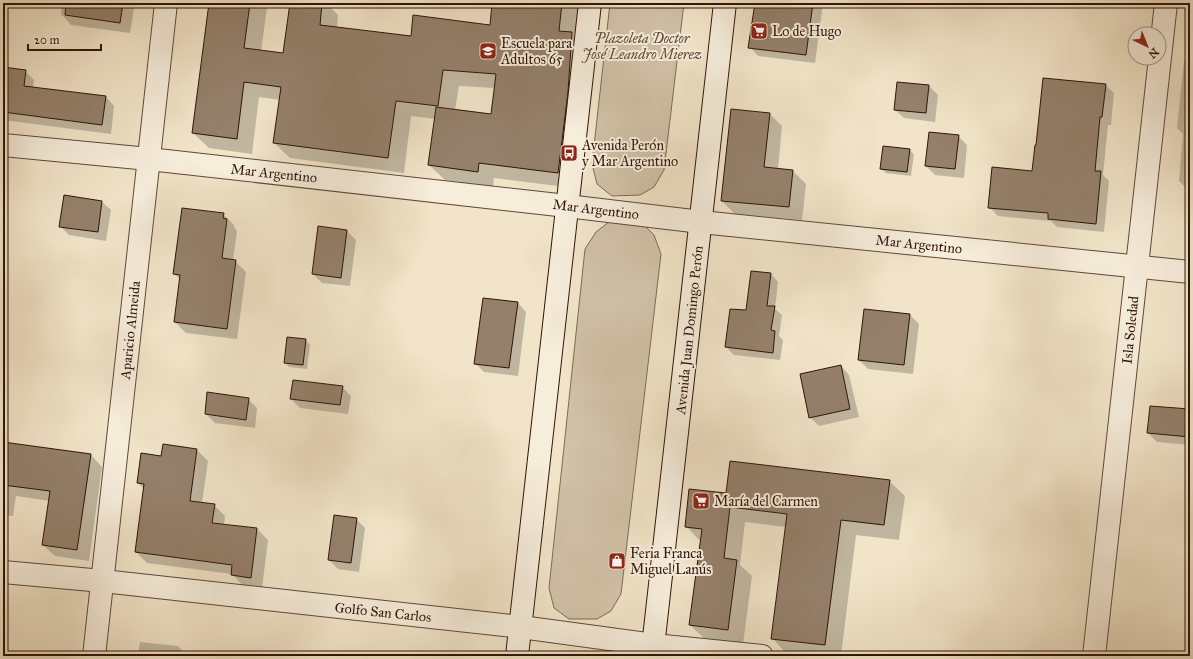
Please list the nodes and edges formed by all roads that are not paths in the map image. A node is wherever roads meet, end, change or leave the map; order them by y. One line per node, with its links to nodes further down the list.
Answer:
1 (166, 3): 6 (street, Aparicio Almeida)
2 (590, 3): 7 (street)
3 (725, 3): 8 (street, Avenida Juan Domingo Perón)
4 (1166, 3): 9 (street, Isla Soledad)
5 (3, 145): 6 (street, Mar Argentino)
6 (149, 159): 7 (street, Mar Argentino); 12 (street, Aparicio Almeida)
7 (567, 206): 8 (street, Mar Argentino); 13 (street)
8 (701, 222): 9 (street, Mar Argentino); 14 (street, Avenida Juan Domingo Perón)
9 (1137, 267): 10 (street, Mar Argentino); 18 (street, Isla Soledad)
10 (1190, 272)
11 (3, 572): 12 (street, Golfo San Carlos)
12 (103, 581): 13 (street, Golfo San Carlos); 15 (street, Aparicio Almeida)
13 (521, 627): 14 (street, Golfo San Carlos); 16 (street)
14 (653, 651): 17 (street, Golfo San Carlos)
15 (94, 656)
16 (517, 656)
17 (762, 656)
18 (1094, 656)

